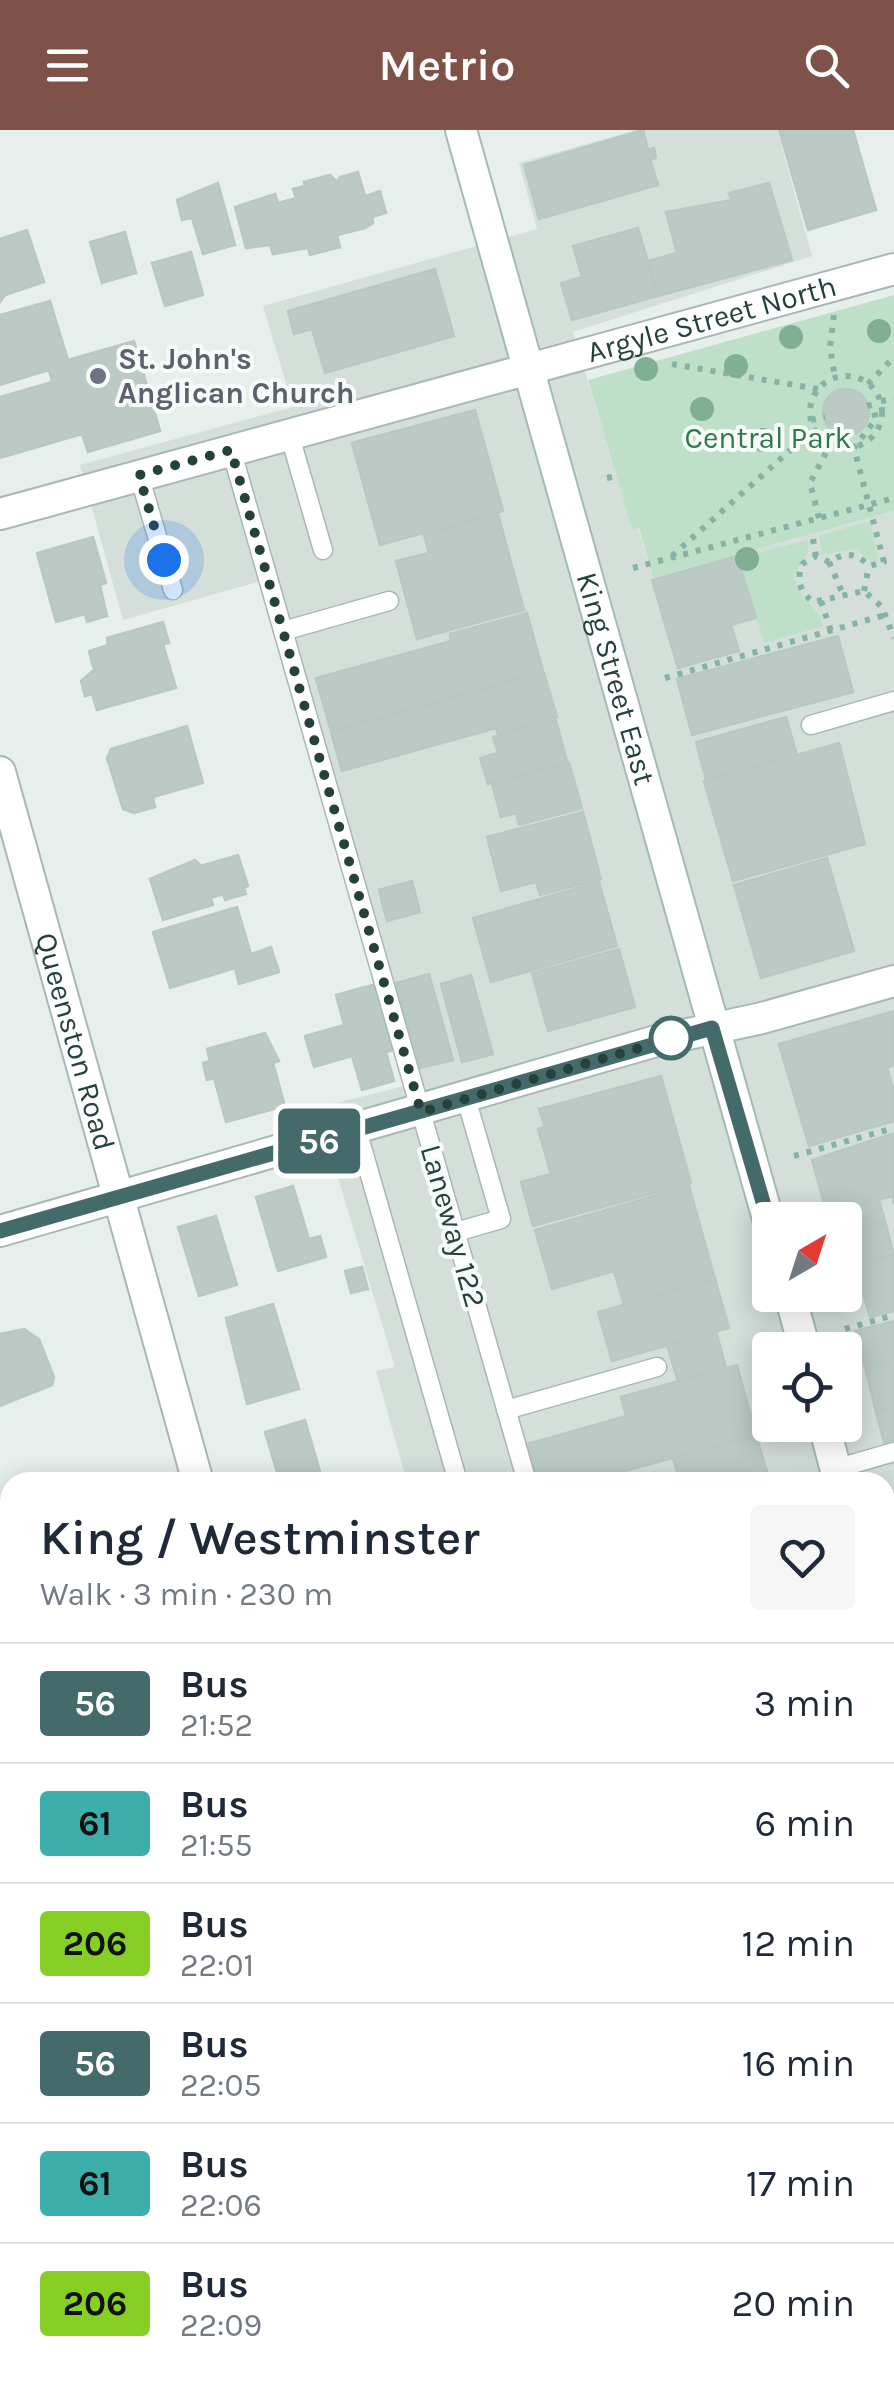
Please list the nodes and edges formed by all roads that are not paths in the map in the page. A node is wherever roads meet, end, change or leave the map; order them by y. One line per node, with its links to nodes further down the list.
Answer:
1 (461, 130): 3 (street, King Street East)
2 (894, 269): 3 (street, Argyle Street North)
3 (526, 370): 4 (street, Argyle Street North); 16 (street, King Street East)
4 (289, 434): 5 (street, Argyle Street North); 8 (lane)
5 (231, 450): 6 (street, Argyle Street North); 11 (lane, Laneway 122)
6 (139, 475): 7 (street, Argyle Street North); 9 (lane)
7 (0, 514)
8 (323, 550)
9 (173, 590)
10 (388, 601): 11 (lane)
11 (283, 631): 18 (lane, Laneway 122)
12 (894, 701): 13 (lane)
13 (811, 726)
14 (0, 772): 20 (street, Queenston Road)
15 (894, 981): 16 (street)
16 (712, 1028): 17 (street); 21 (street, King Street East)
17 (466, 1098): 18 (street); 23 (lane)
18 (421, 1112): 19 (street); 23 (lane, Laneway 122)
19 (357, 1130): 20 (street); 29 (lane)
20 (119, 1199): 22 (street); 28 (street, Queenston Road)
21 (763, 1202)
22 (0, 1232)
23 (456, 1232): 25 (lane, Laneway 122)
24 (658, 1367): 25 (lane)
25 (506, 1410): 30 (lane, Laneway 122)
26 (828, 1442): 31 (street)
27 (894, 1452): 32 (lane)
28 (195, 1472)
29 (455, 1472)
30 (524, 1472)
31 (836, 1472)
32 (846, 1472)

